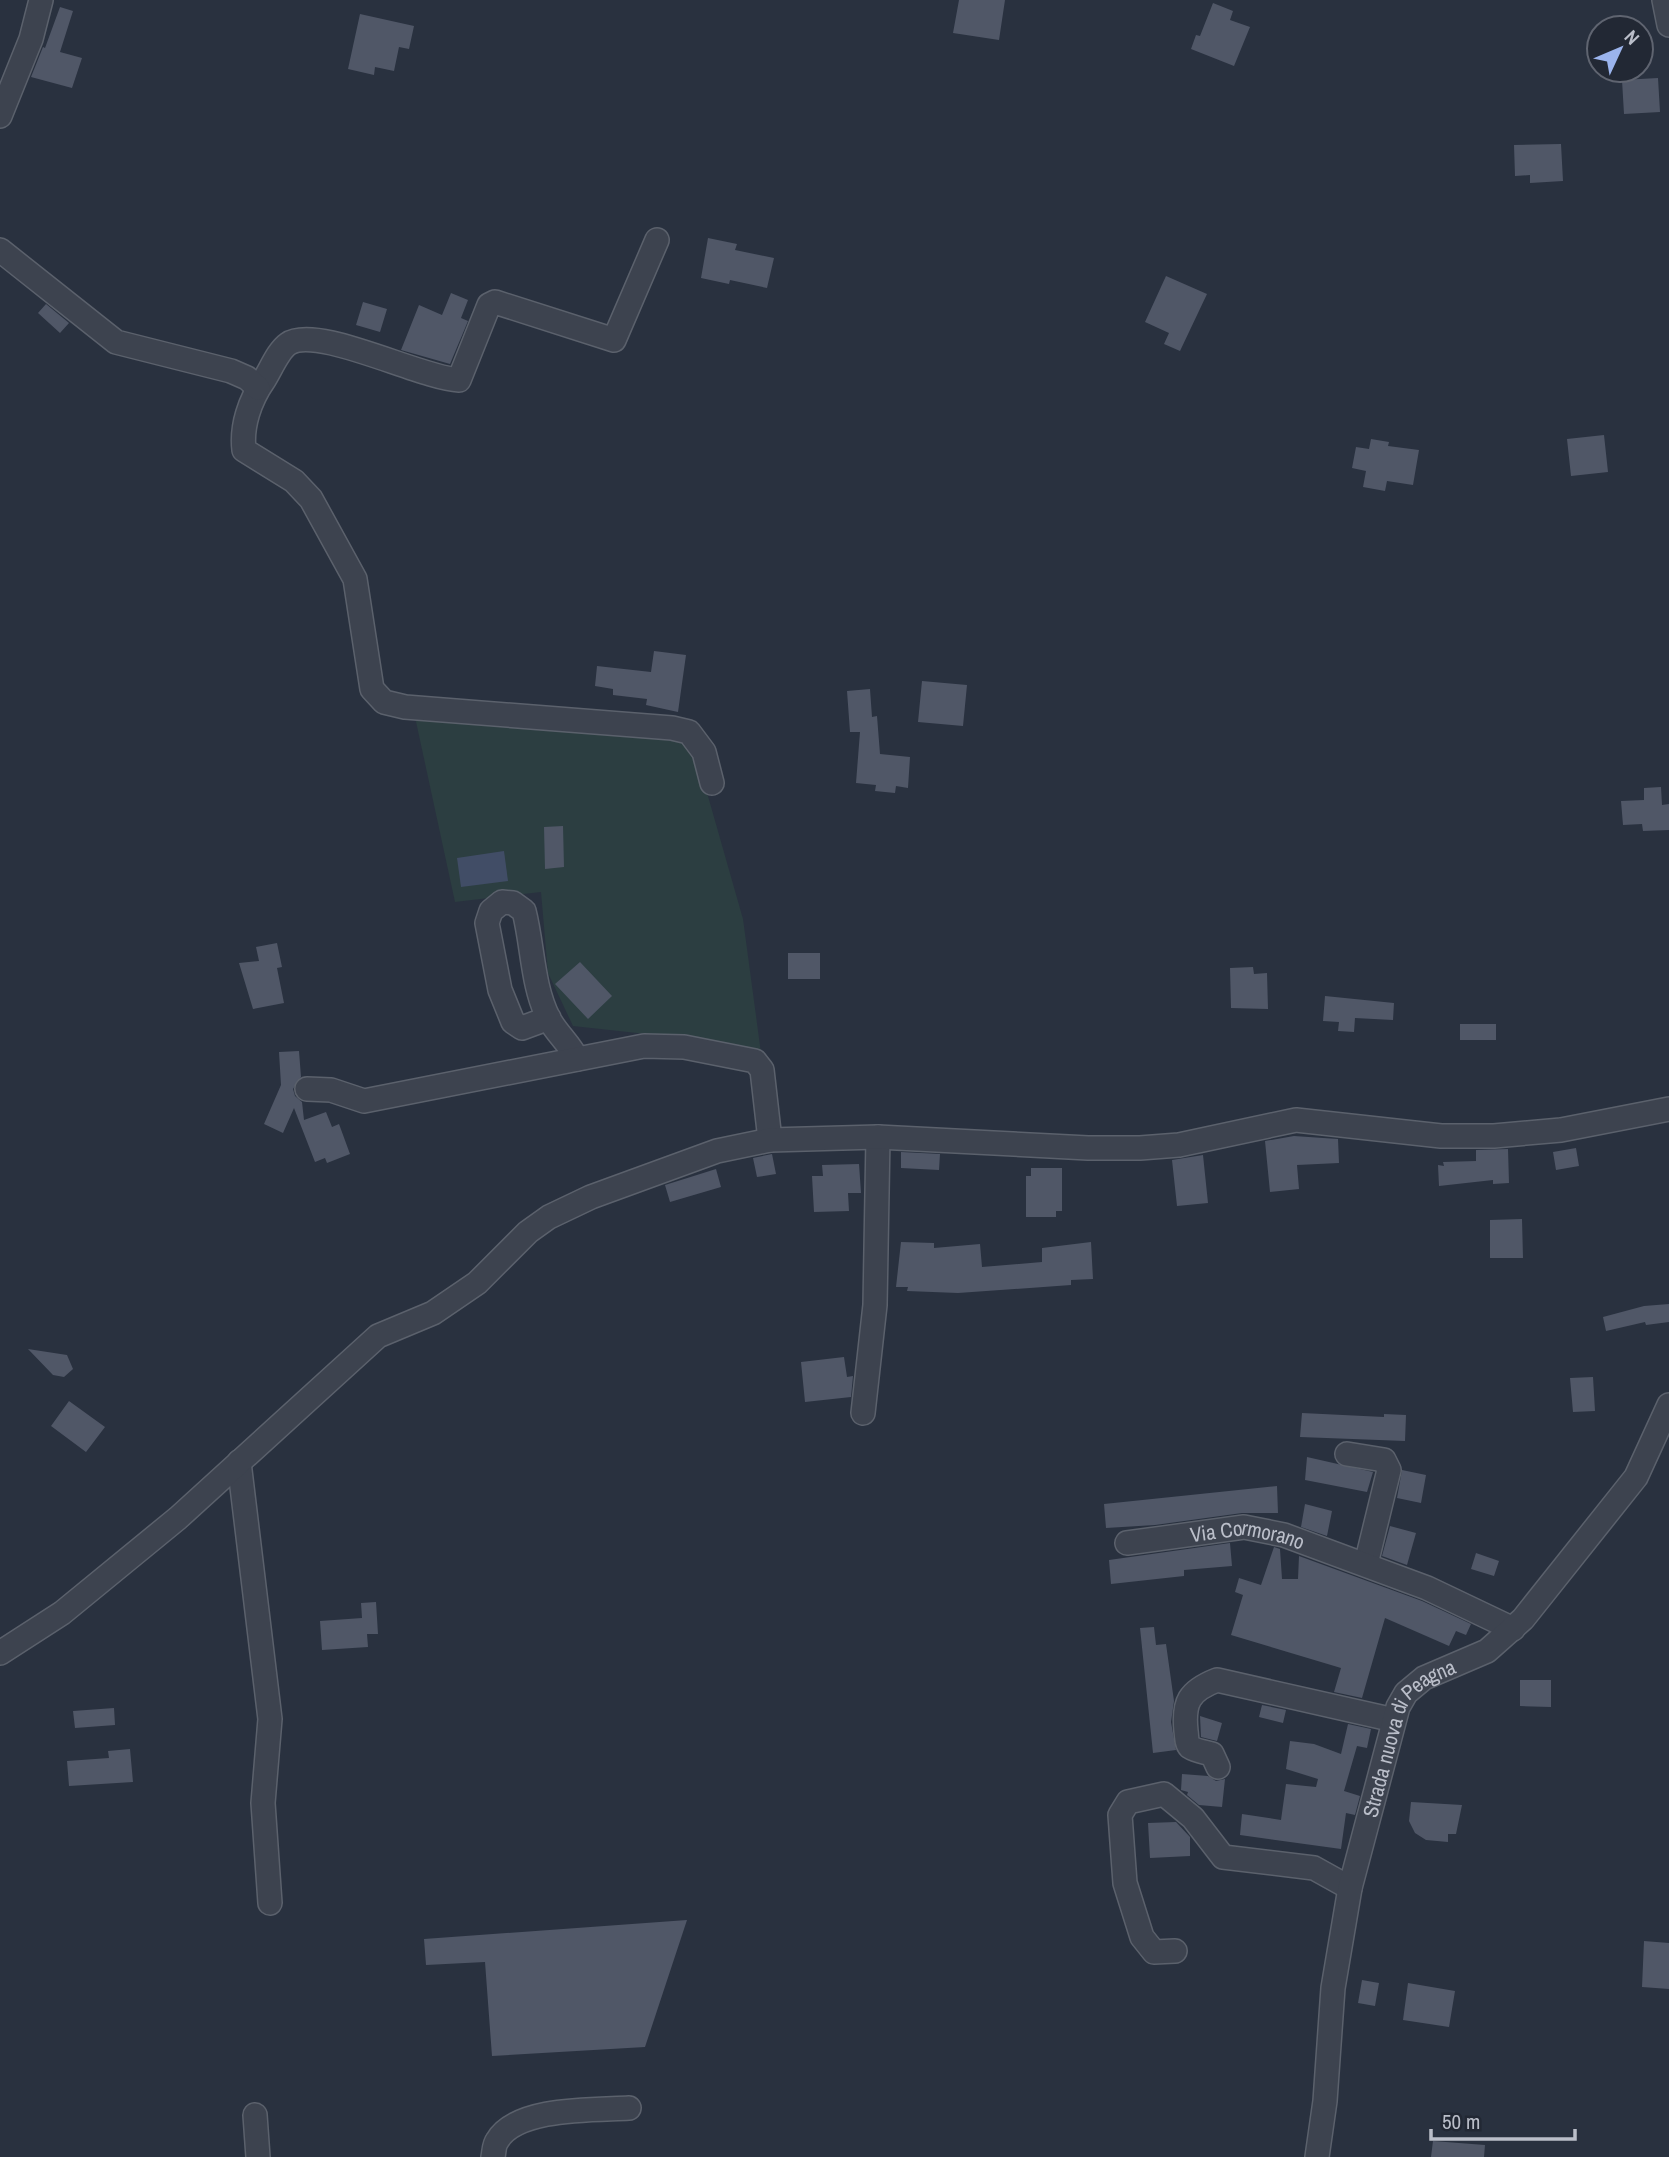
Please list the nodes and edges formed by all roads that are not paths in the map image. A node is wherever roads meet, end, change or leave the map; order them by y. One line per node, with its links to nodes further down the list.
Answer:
1 (41, 0): 4 (street)
2 (1664, 0): 3 (street)
3 (1669, 25)
4 (0, 116)
5 (657, 240): 7 (street)
6 (0, 250): 7 (street)
7 (258, 388): 8 (street)
8 (712, 783)
9 (549, 1018): 9 (street); 10 (street)
10 (578, 1059): 11 (street); 14 (street)
11 (307, 1089)
12 (1669, 1109): 13 (street)
13 (878, 1137): 14 (street); 16 (street)
14 (770, 1140): 18 (street)
15 (1669, 1405): 21 (street, Strada nuova di Peagna)
16 (863, 1413)
17 (1347, 1454): 20 (street)
18 (239, 1462): 22 (street); 26 (street)
19 (1127, 1544): 20 (street, Via Cormorano)
20 (1367, 1564): 21 (street, Via Cormorano)
21 (1513, 1629): 23 (street, Strada nuova di Peagna)
22 (0, 1653)
23 (1394, 1720): 24 (street); 25 (street, Strada nuova di Peagna)
24 (1218, 1766)
25 (1350, 1888): 27 (street); 32 (street, Strada nuova di Peagna)
26 (270, 1903)
27 (1175, 1951)
28 (629, 2108): 31 (street)
29 (255, 2115): 30 (street)
30 (258, 2157)
31 (493, 2157)
32 (1317, 2157)

